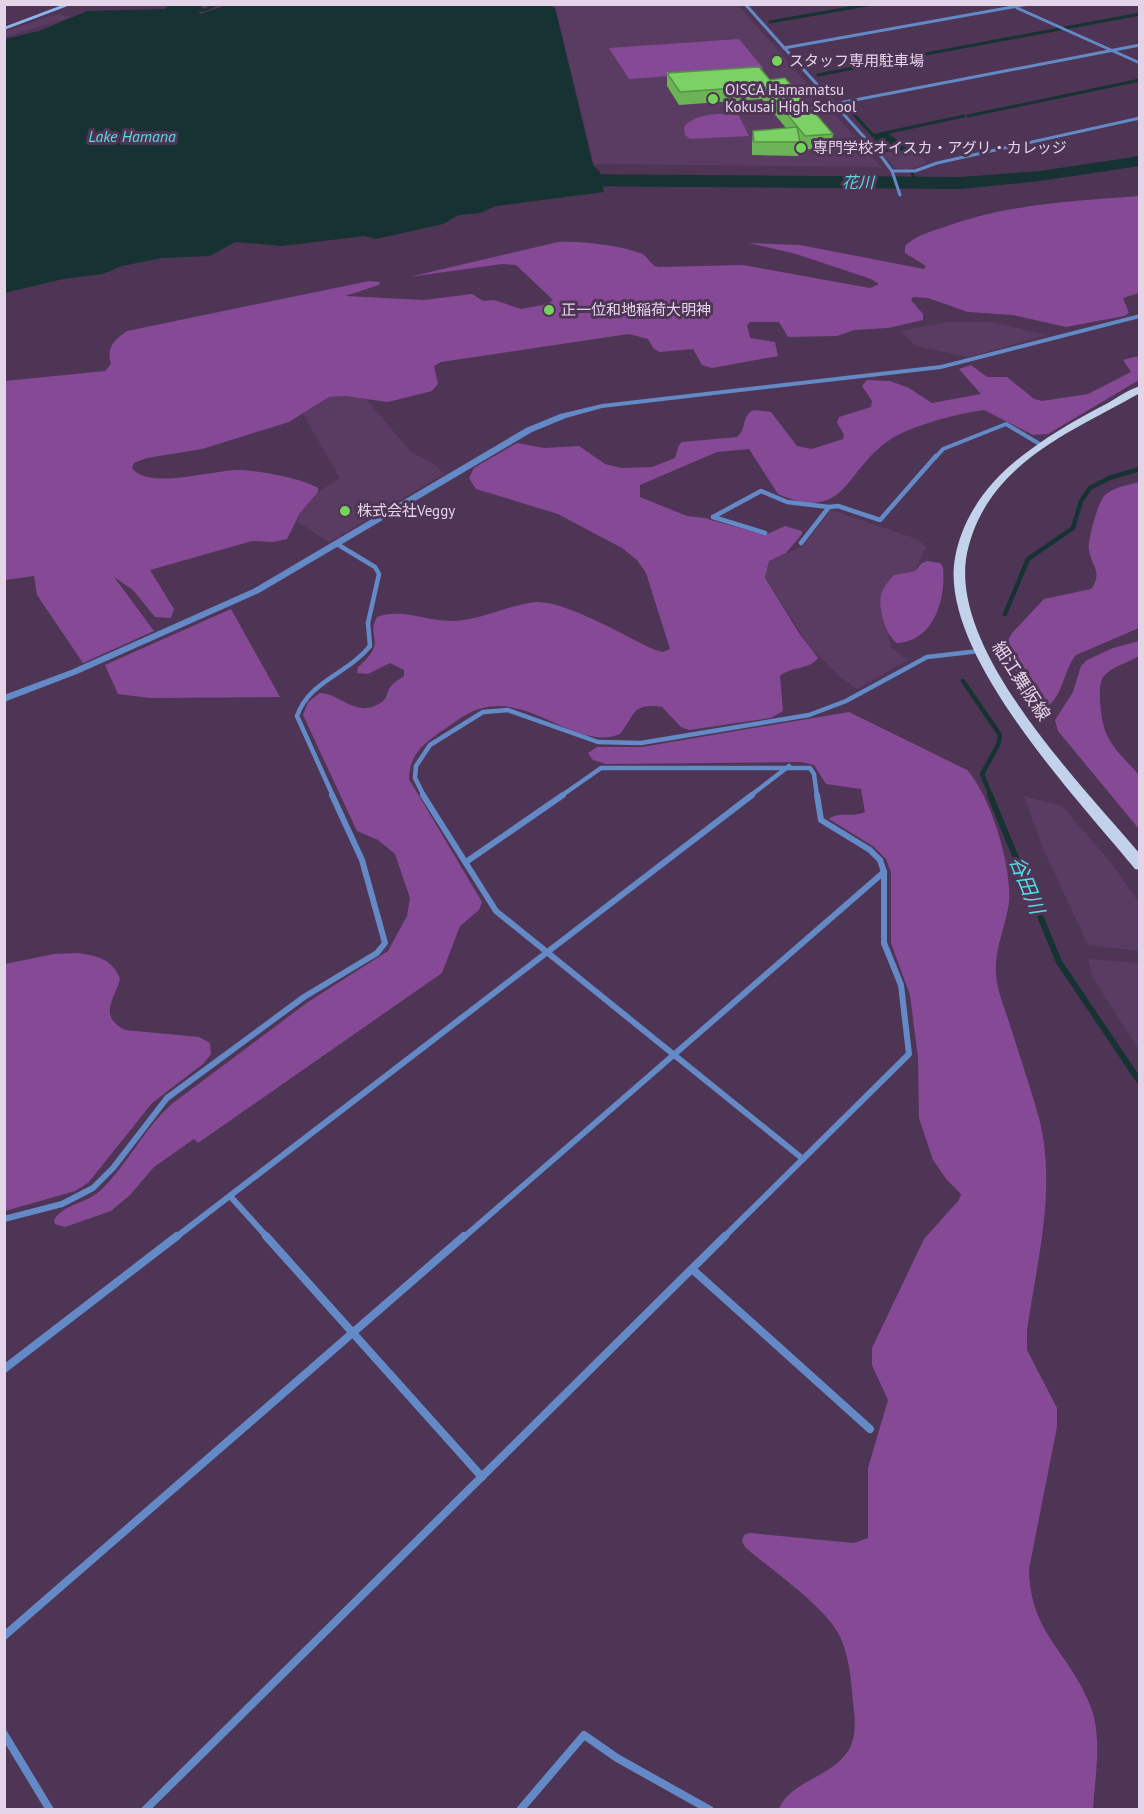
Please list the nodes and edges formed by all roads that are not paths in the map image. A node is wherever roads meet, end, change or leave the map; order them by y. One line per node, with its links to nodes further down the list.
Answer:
1 (71, 4): 6 (main road)
2 (745, 4): 8 (street)
3 (1010, 4): 5 (street)
4 (1029, 4): 5 (street)
5 (1015, 7): 8 (street); 9 (street)
6 (4, 29)
7 (1140, 45): 9 (street)
8 (784, 48): 11 (street)
9 (1112, 50): 10 (street); 11 (street)
10 (1140, 63)
11 (834, 104): 13 (street)
12 (1140, 118): 13 (street)
13 (892, 172): 14 (street)
14 (900, 195)
15 (1140, 316): 21 (street)
16 (1140, 388): 17 (main road, 細江舞阪線)
17 (1043, 446): 18 (street); 22 (main road, 細江舞阪線)
18 (829, 507): 19 (street); 20 (street)
19 (765, 533)
20 (801, 543)
21 (337, 544): 23 (street); 32 (street)
22 (979, 651): 25 (street); 26 (main road, 細江舞阪線)
23 (4, 699)
24 (790, 766): 25 (street); 27 (street); 28 (street)
25 (466, 862): 28 (street)
26 (1140, 865)
27 (884, 872): 29 (street); 30 (street)
28 (547, 952): 29 (street); 31 (street)
29 (674, 1054): 30 (street); 34 (street)
30 (803, 1159): 33 (street)
31 (230, 1196): 34 (street); 35 (street)
32 (4, 1219)
33 (692, 1269): 36 (street); 37 (street)
34 (353, 1333): 37 (street); 38 (street)
35 (4, 1369)
36 (870, 1429)
37 (482, 1477): 41 (street)
38 (4, 1636)
39 (4, 1734): 40 (street)
40 (50, 1809)
41 (145, 1809)
42 (520, 1809): 43 (street)
43 (710, 1809)

